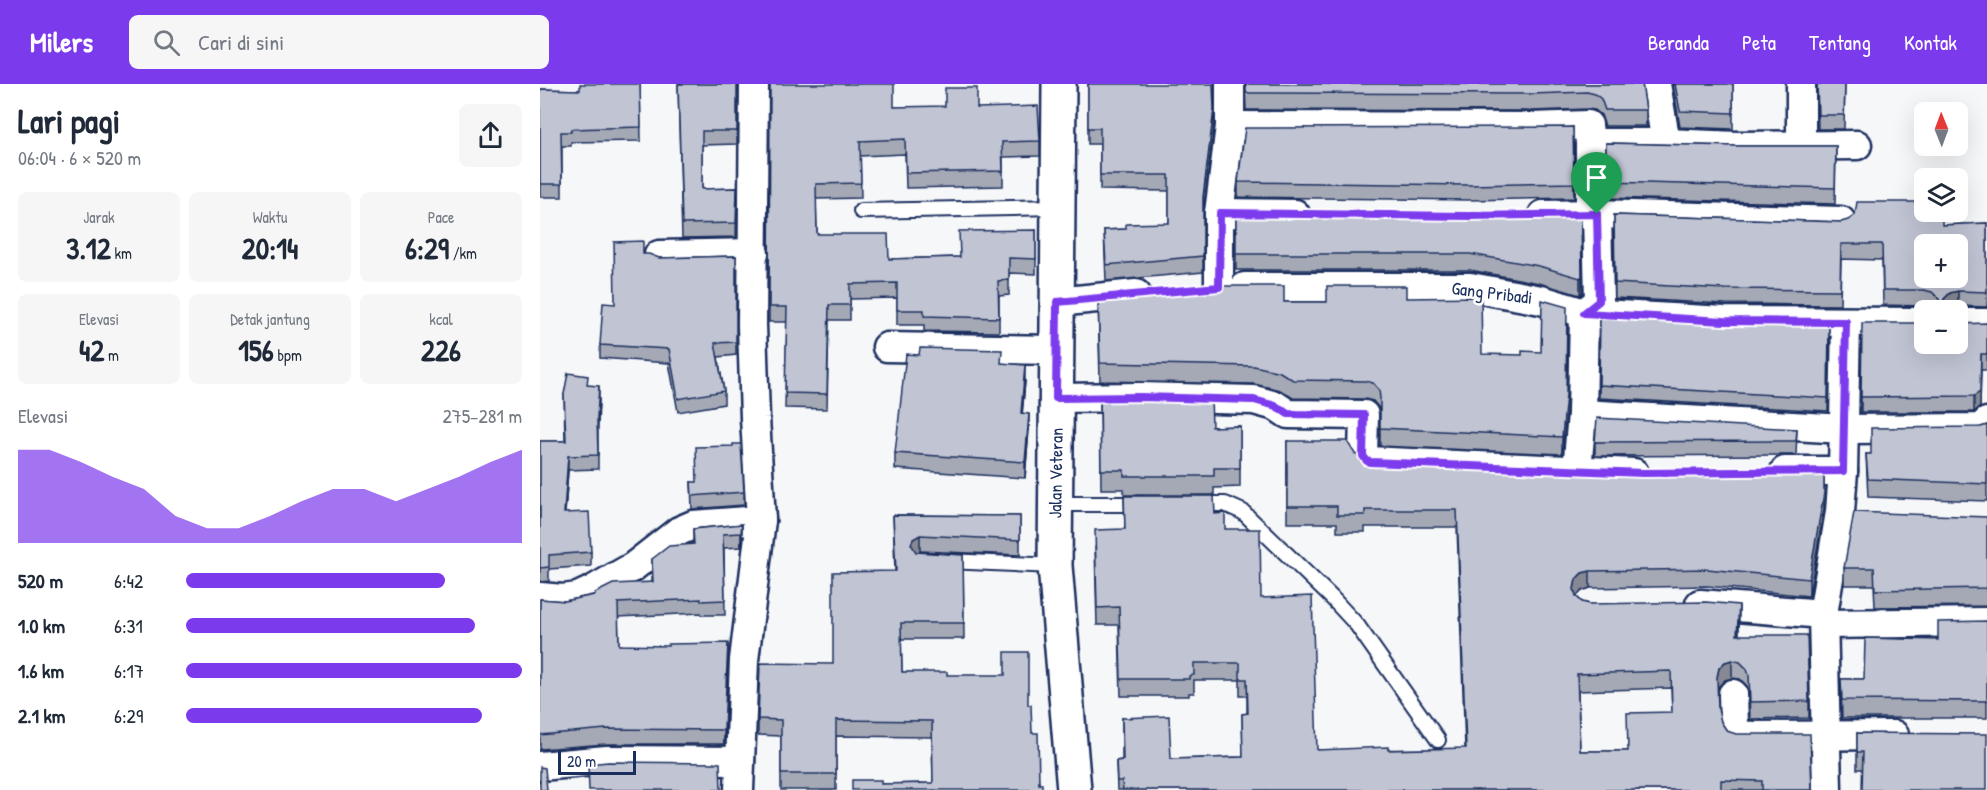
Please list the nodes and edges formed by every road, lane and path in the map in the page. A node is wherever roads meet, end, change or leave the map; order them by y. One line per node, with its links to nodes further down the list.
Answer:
1 (754, 84): 18 (street)
2 (1059, 84): 11 (main road, Jalan Veteran)
3 (1230, 84): 6 (street)
4 (1656, 84): 8 (street)
5 (1801, 84): 9 (street)
6 (1230, 126): 7 (street); 13 (street)
7 (1590, 143): 8 (street); 15 (street)
8 (1666, 143): 9 (street)
9 (1801, 145): 10 (street)
10 (1857, 146)
11 (1058, 207): 12 (lane); 21 (main road, Jalan Veteran)
12 (861, 211)
13 (1220, 213): 14 (street); 22 (street, Gang Pribadi)
14 (1326, 214)
15 (1597, 214): 16 (street); 17 (street); 22 (street)
16 (1515, 215)
17 (1841, 220)
18 (754, 253): 19 (street); 40 (street)
19 (659, 255)
20 (1161, 292): 21 (street)
21 (1057, 302): 28 (main road, Jalan Veteran)
22 (1584, 313): 23 (street, Gang Pribadi); 30 (street)
23 (1846, 322): 24 (street, Gang Pribadi); 32 (street)
24 (1914, 322)
25 (1968, 323): 26 (street)
26 (1987, 323)
27 (887, 347): 28 (street)
28 (1058, 350): 29 (main road, Jalan Veteran)
29 (1056, 398): 33 (street); 37 (main road, Jalan Veteran)
30 (1582, 414): 32 (street); 33 (street)
31 (1987, 422): 32 (street)
32 (1845, 429): 35 (street)
33 (1577, 470): 36 (street)
34 (1755, 471): 35 (street)
35 (1843, 471): 45 (street)
36 (1654, 473)
37 (1055, 504): 38 (lane); 42 (main road, Jalan Veteran)
38 (1158, 504)
39 (1180, 504): 50 (lane)
40 (761, 520): 43 (street); 51 (street)
41 (932, 560): 42 (lane)
42 (1055, 566): 54 (main road, Jalan Veteran)
43 (540, 597)
44 (1672, 604): 45 (street)
45 (1823, 619): 46 (street); 48 (street)
46 (1987, 622)
47 (1733, 694): 48 (street)
48 (1826, 734): 49 (street); 55 (street)
49 (1918, 735)
50 (1438, 740)
51 (740, 761): 52 (street); 53 (street)
52 (540, 766)
53 (739, 790)
54 (1074, 790)
55 (1827, 790)

